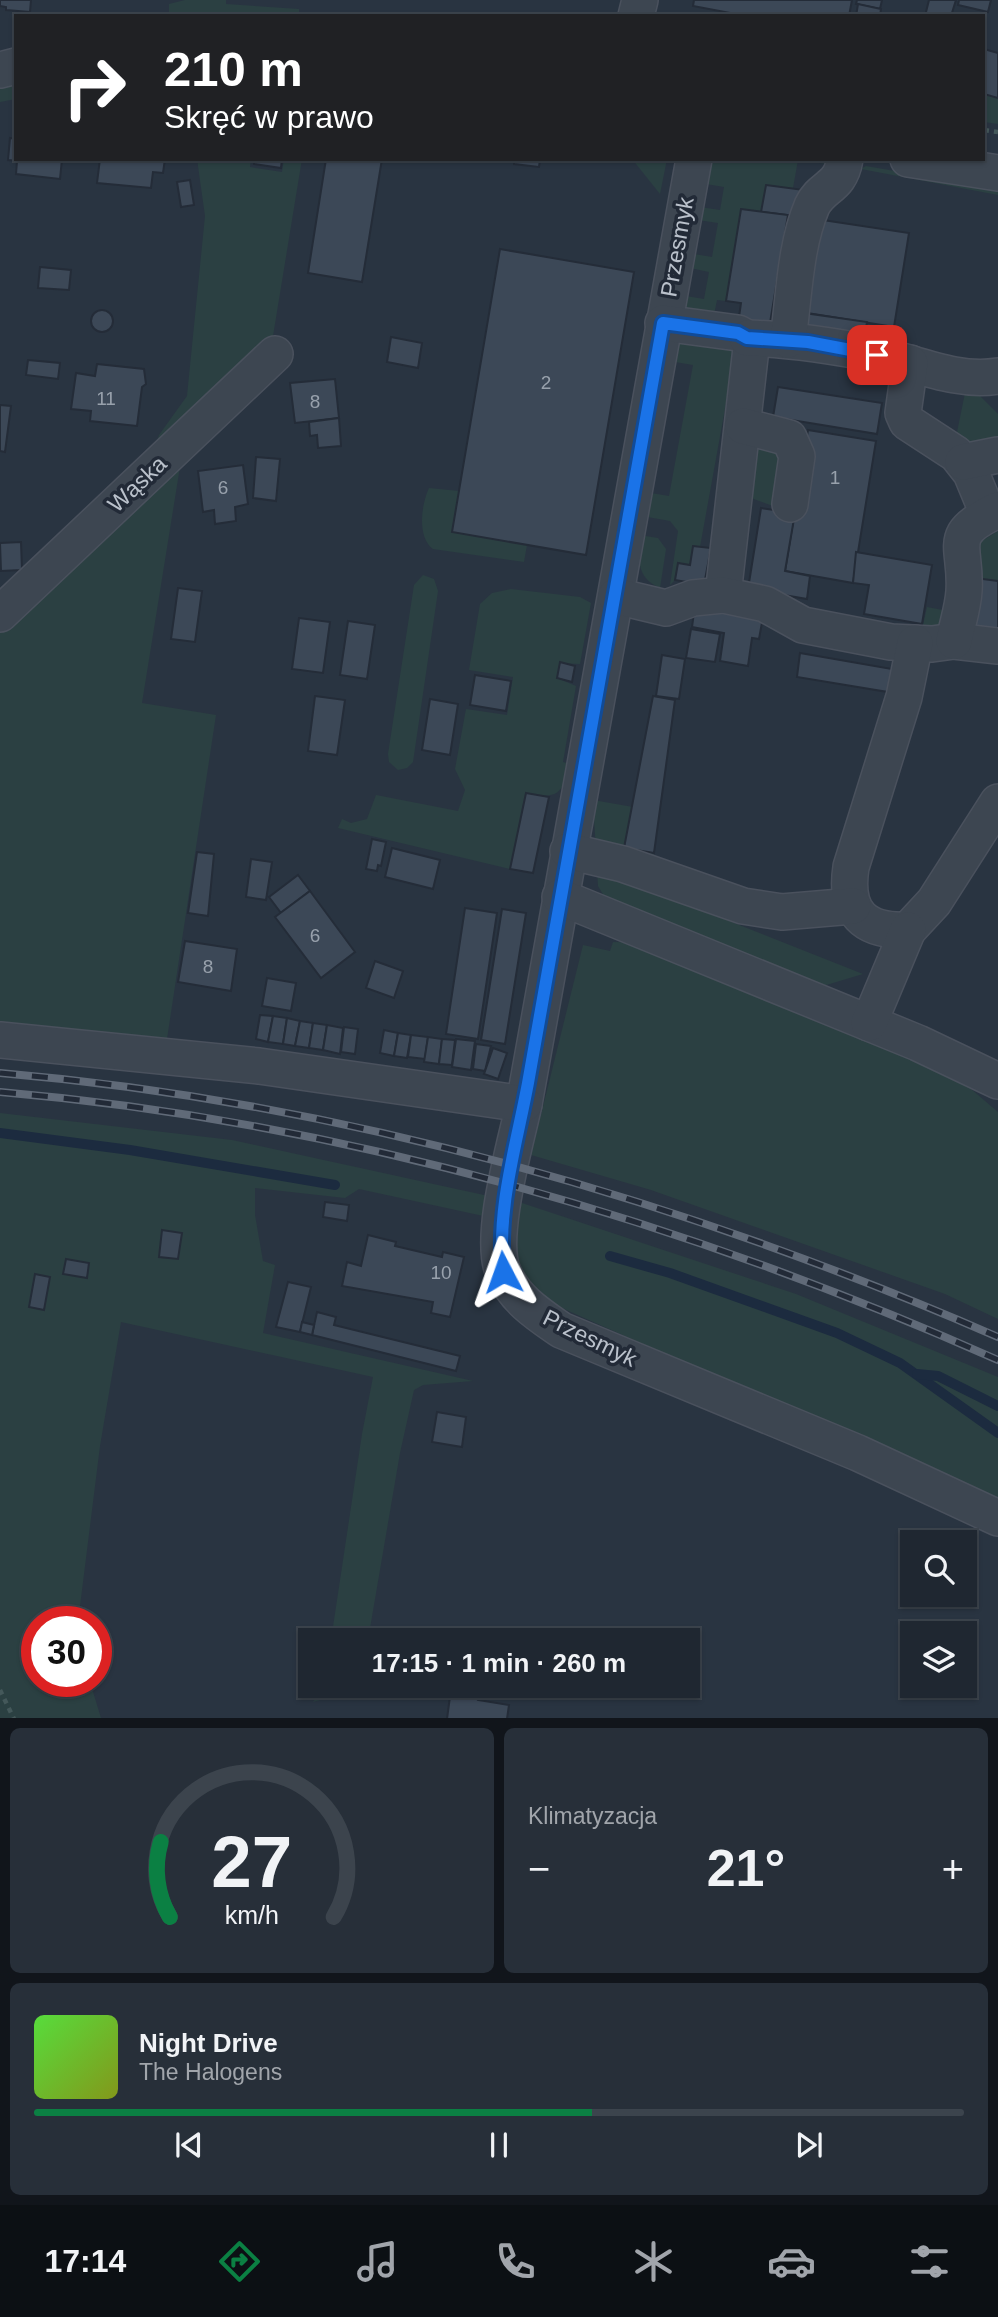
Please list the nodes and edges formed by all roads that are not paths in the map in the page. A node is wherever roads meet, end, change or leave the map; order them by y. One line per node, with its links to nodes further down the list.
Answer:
1 (694, 161): 5 (street, Przesmyk)
2 (844, 161): 7 (street)
3 (921, 161): 4 (street)
4 (998, 173)
5 (663, 323): 6 (street); 17 (street, Przesmyk)
6 (747, 338): 7 (street); 11 (street)
7 (788, 340): 9 (street)
8 (275, 354): 18 (street, Wąska)
9 (910, 363): 10 (street); 13 (street)
10 (998, 376)
11 (743, 426): 14 (street); 16 (street)
12 (998, 455): 13 (street)
13 (963, 463): 15 (street)
14 (790, 504)
15 (993, 512): 19 (street)
16 (723, 595): 17 (street); 20 (street)
17 (615, 596): 23 (street, Przesmyk)
18 (0, 614)
19 (954, 641): 20 (street); 21 (street)
20 (915, 643): 25 (street)
21 (998, 646)
22 (998, 802): 26 (street)
23 (568, 851): 24 (street, Przesmyk); 25 (street)
24 (560, 897): 27 (street); 30 (street, Przesmyk)
25 (853, 906): 26 (street)
26 (908, 930): 27 (street)
27 (869, 1023): 29 (street)
28 (0, 1040): 30 (street)
29 (998, 1080)
30 (524, 1104): 31 (street, Przesmyk)
31 (998, 1518)

